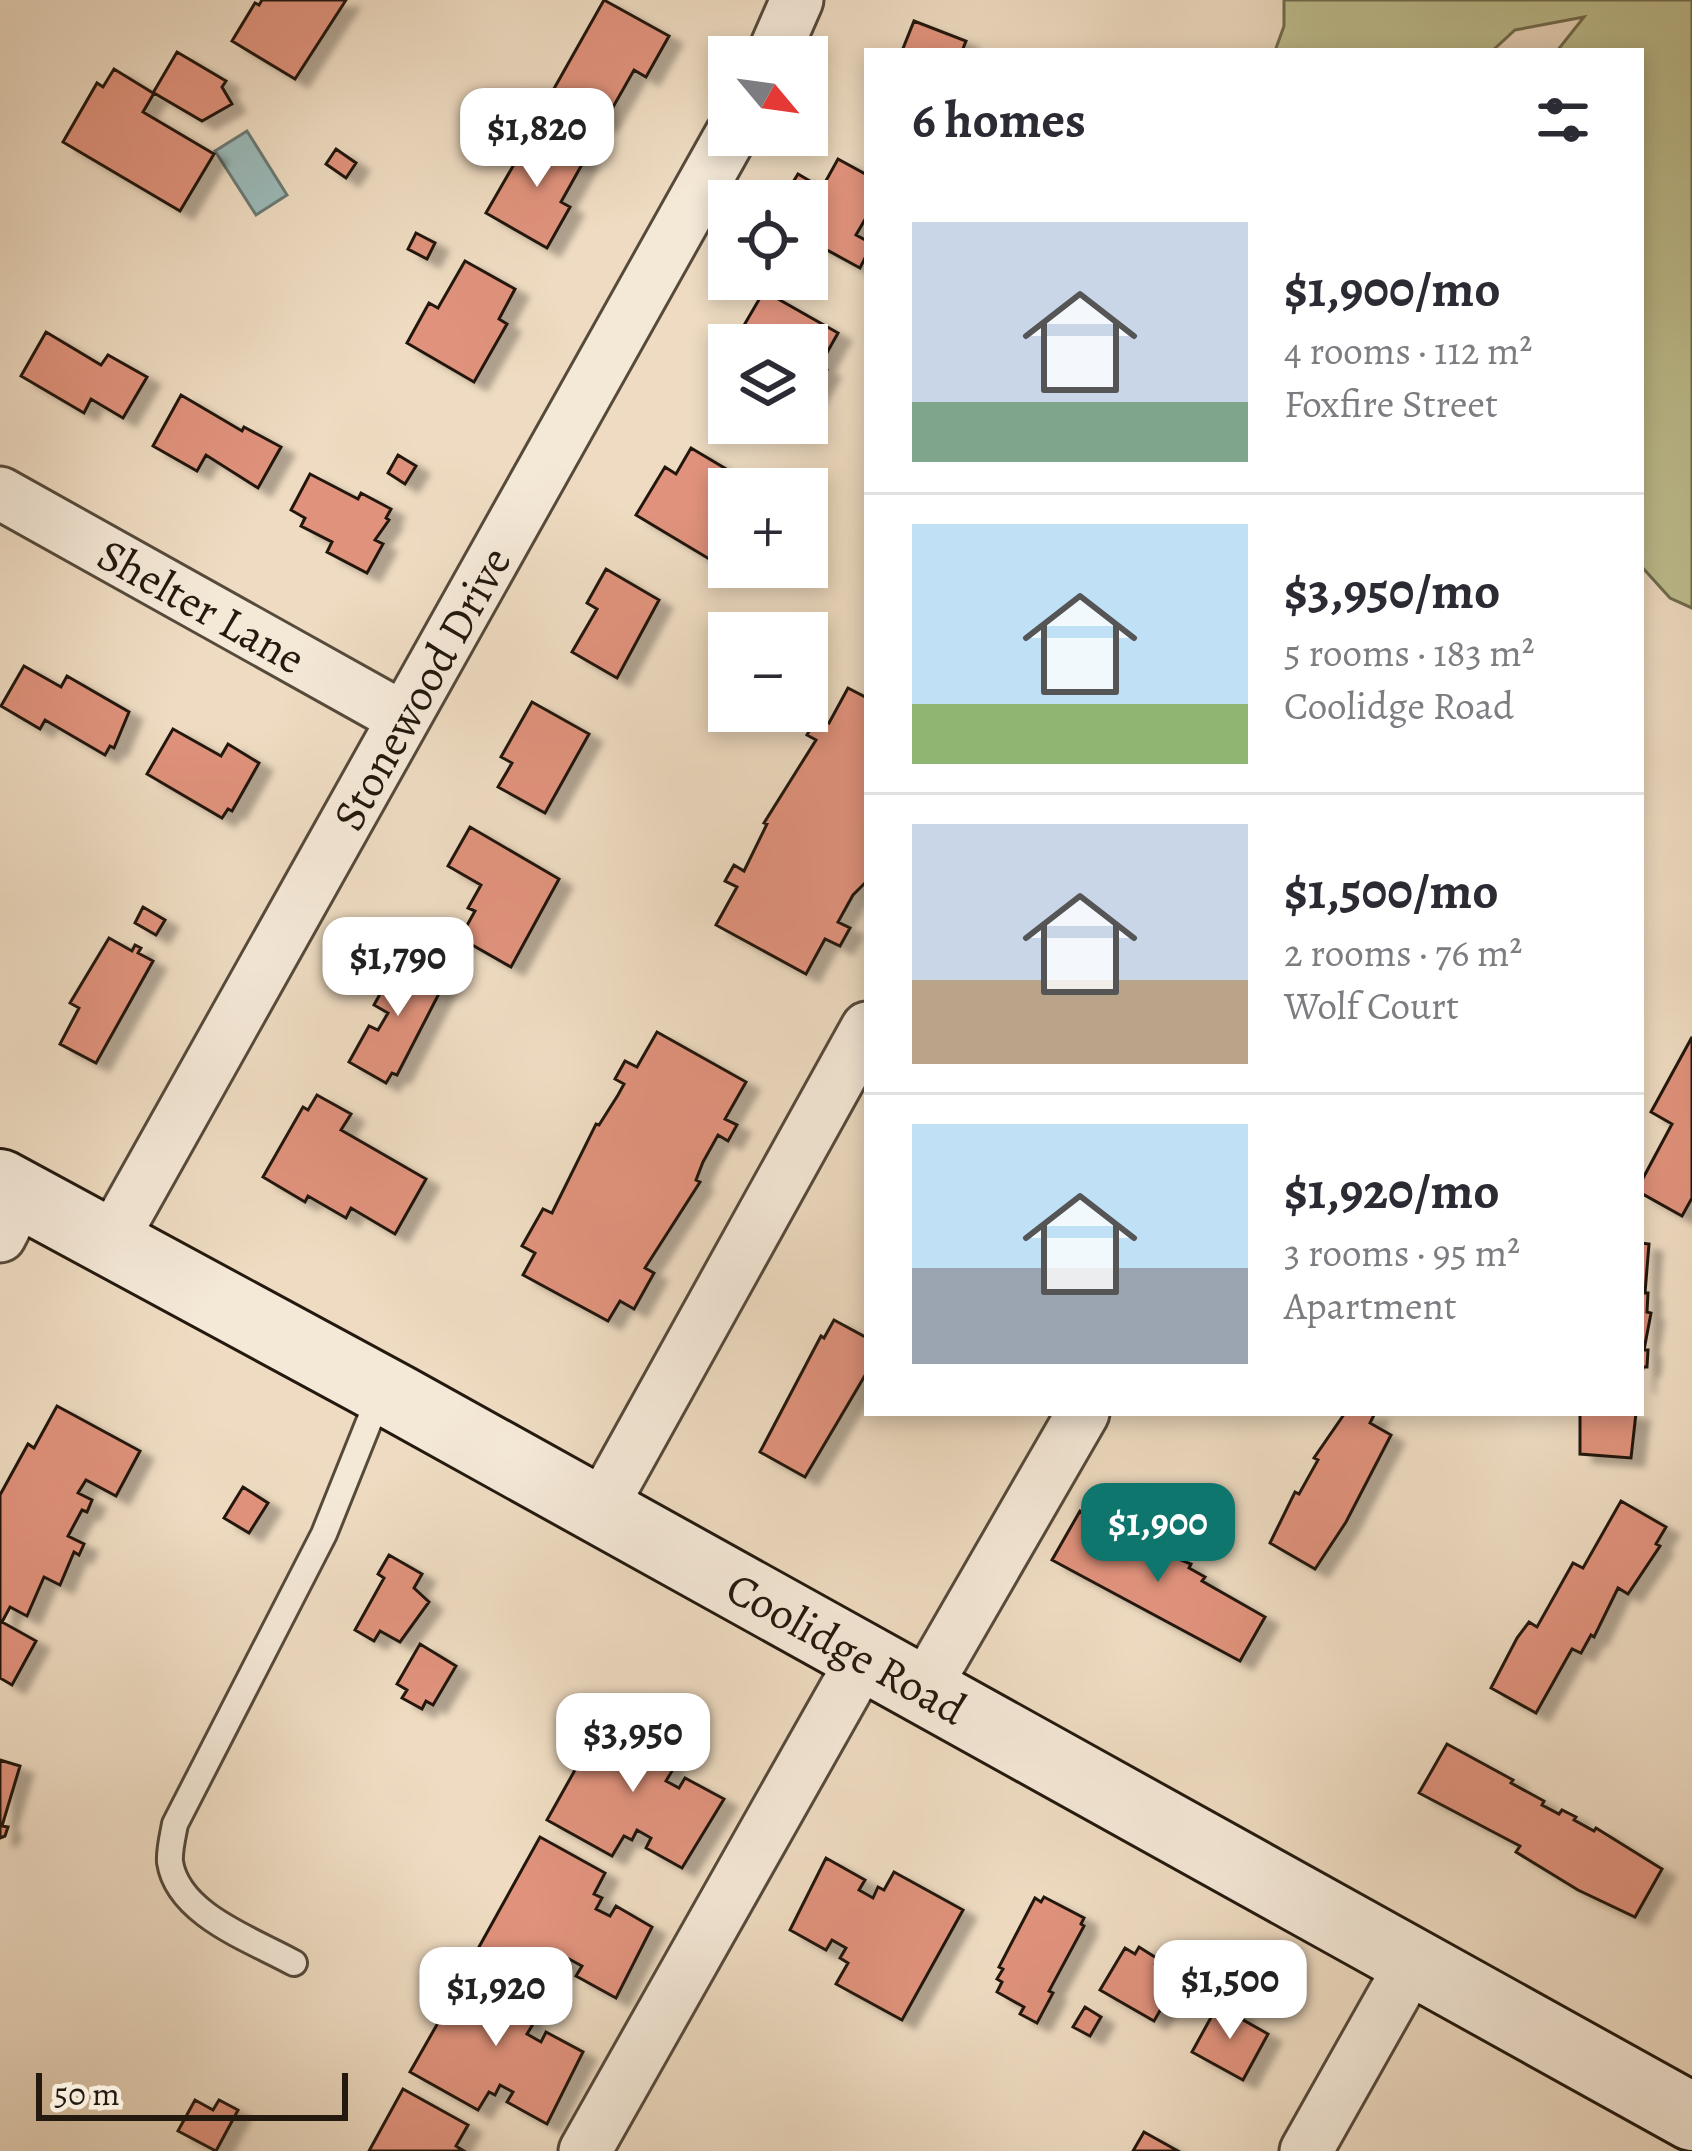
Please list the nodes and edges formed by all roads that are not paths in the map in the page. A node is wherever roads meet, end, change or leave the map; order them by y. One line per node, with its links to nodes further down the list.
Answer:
1 (797, 0): 2 (street)
2 (781, 36)
3 (719, 156): 5 (street, Stonewood Drive)
4 (0, 493): 5 (street, Shelter Lane)
5 (403, 718): 8 (street, Stonewood Drive)
6 (864, 1033): 11 (street)
7 (7, 1205): 8 (street, Coolidge Road)
8 (110, 1243): 9 (street, Coolidge Road)
9 (382, 1390): 11 (street, Coolidge Road); 14 (lane)
10 (1081, 1416): 13 (street)
11 (599, 1511): 12 (street, Coolidge Road)
12 (862, 1658): 13 (street, Coolidge Road); 17 (street)
13 (922, 1692): 15 (street, Coolidge Road)
14 (294, 1963)
15 (1412, 1963): 16 (street, Coolidge Road); 18 (street)
16 (1685, 2102)
17 (585, 2151)
18 (1306, 2151)

